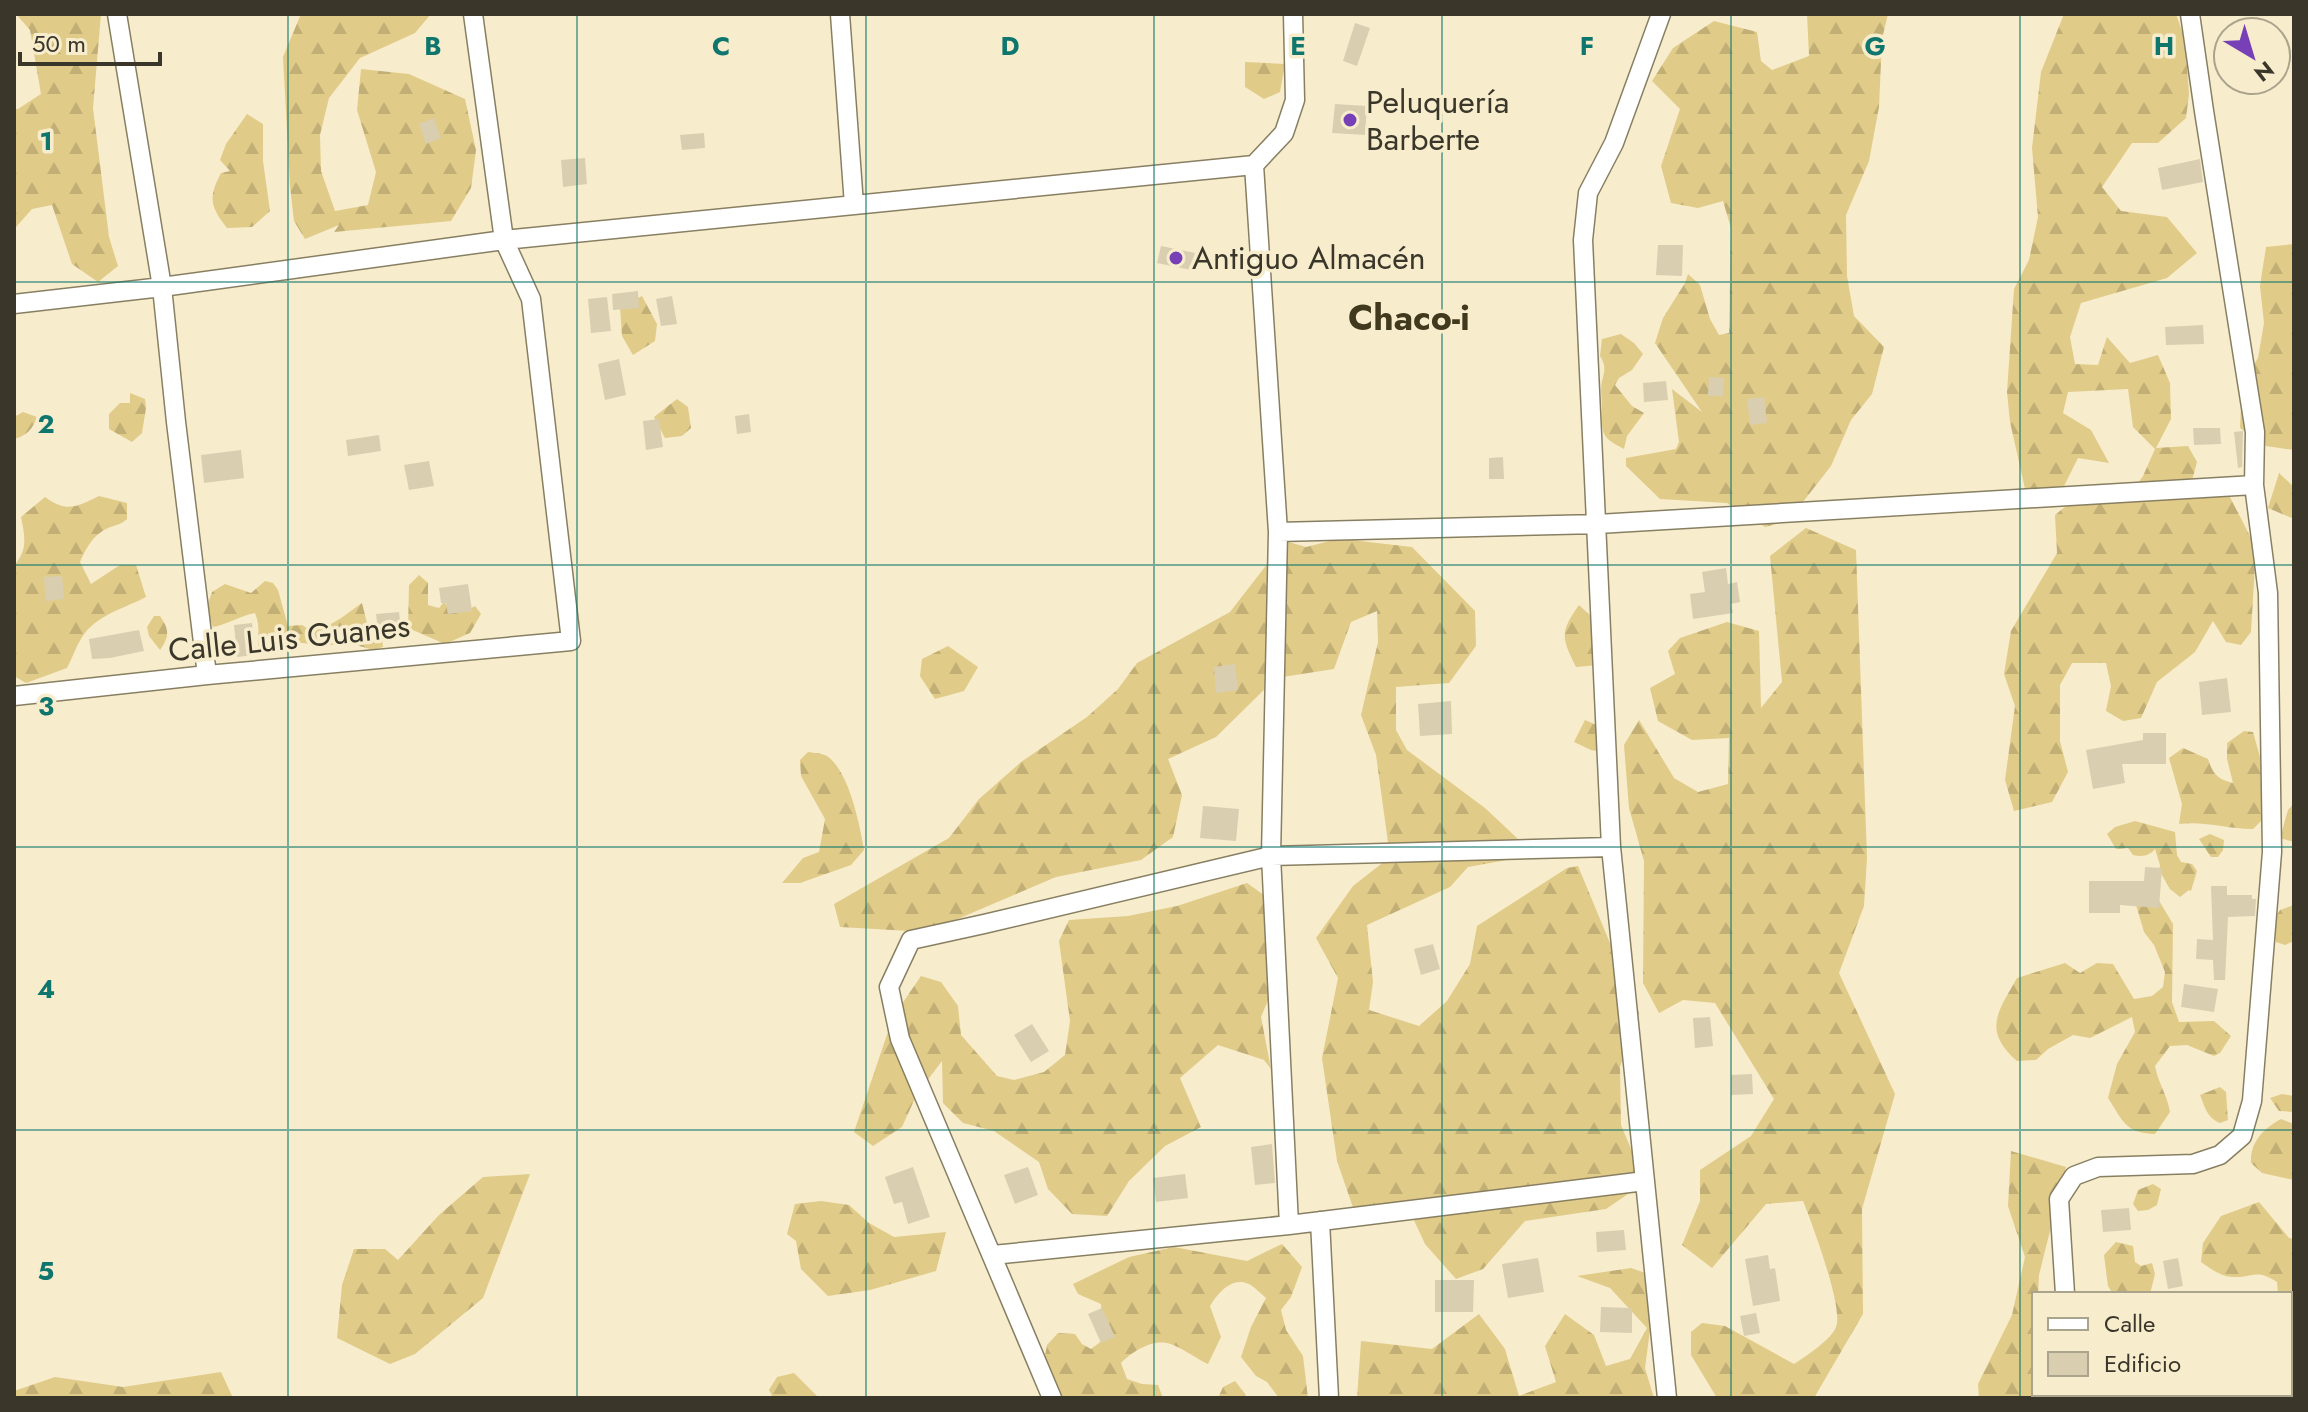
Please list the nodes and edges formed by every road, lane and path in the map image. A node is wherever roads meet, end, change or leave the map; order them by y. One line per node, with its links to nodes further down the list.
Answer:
1 (117, 14): 10 (street)
2 (473, 14): 9 (street)
3 (840, 14): 8 (street)
4 (1293, 14): 7 (street)
5 (1661, 14): 13 (street)
6 (2190, 14): 12 (street)
7 (1254, 165): 8 (street); 14 (street)
8 (854, 205): 9 (street)
9 (504, 240): 10 (street); 15 (street, Calle Luis Guanes)
10 (162, 287): 11 (street); 15 (street)
11 (14, 304)
12 (2254, 485): 13 (street); 23 (street)
13 (1598, 524): 14 (street); 17 (street)
14 (1278, 532): 18 (street)
15 (207, 675): 16 (street, Calle Luis Guanes)
16 (14, 696)
17 (1611, 847): 18 (street); 19 (street)
18 (1271, 856): 21 (street); 22 (street)
19 (1645, 1181): 20 (street); 26 (street)
20 (1320, 1221): 21 (street); 25 (street)
21 (1289, 1225): 22 (street)
22 (993, 1255): 24 (street)
23 (2065, 1292)
24 (1052, 1398)
25 (1329, 1398)
26 (1667, 1398)

